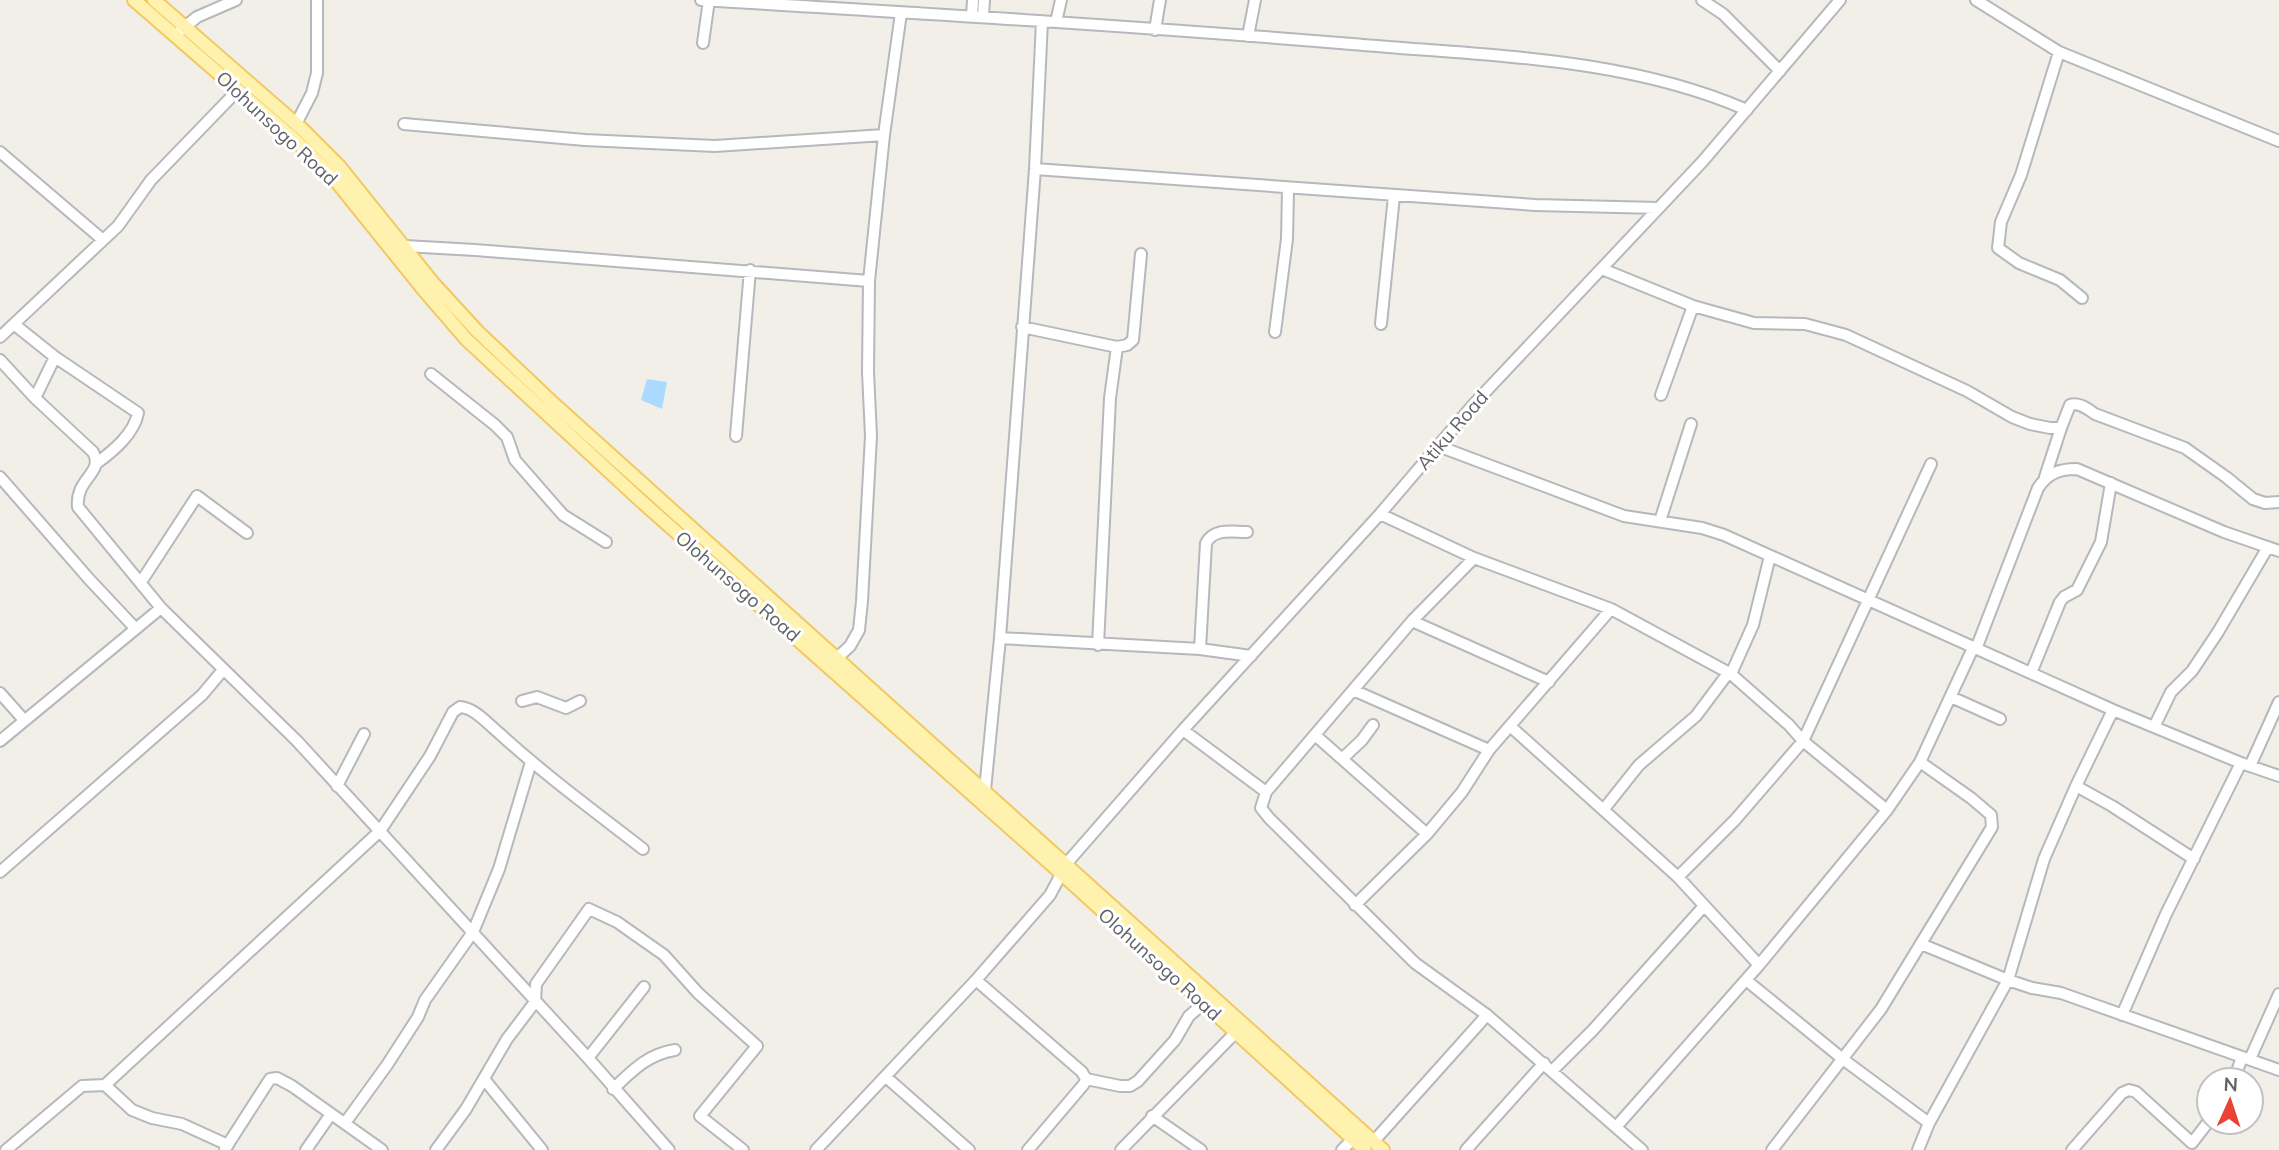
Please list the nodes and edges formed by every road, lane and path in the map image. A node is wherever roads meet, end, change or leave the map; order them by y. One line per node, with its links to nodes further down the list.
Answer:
1 (134, 0): 21 (main road, Olohunsogo Road)
2 (154, 0): 21 (main road, Olohunsogo Road)
3 (236, 0): 21 (street)
4 (317, 0): 28 (street)
5 (701, 0): 6 (street)
6 (709, 0): 15 (street); 23 (street)
7 (973, 0): 17 (street)
8 (984, 0): 17 (street)
9 (1061, 0): 19 (street)
10 (1160, 0): 20 (street)
11 (1255, 0): 22 (street)
12 (1702, 0): 25 (street)
13 (1840, 0): 25 (street, Atiku Road)
14 (1976, 0): 24 (street)
15 (827, 4): 16 (street)
16 (901, 13): 17 (street); 30 (street)
17 (977, 16): 18 (street)
18 (1042, 22): 19 (street); 33 (street)
19 (1056, 22): 20 (street)
20 (1155, 30): 22 (street)
21 (180, 31): 26 (main road, Olohunsogo Road); 28 (main road, Olohunsogo Road)
22 (1248, 36): 27 (street)
23 (703, 43)
24 (2059, 52): 31 (street); 43 (street)
25 (1780, 71): 27 (street, Atiku Road)
26 (238, 90): 37 (street); 56 (main road, Olohunsogo Road)
27 (1747, 110): 36 (street, Atiku Road)
28 (296, 124): 38 (main road, Olohunsogo Road)
29 (404, 124): 30 (street)
30 (884, 135): 42 (street)
31 (2279, 141)
32 (0, 152): 37 (street)
33 (1035, 169): 34 (street); 47 (street)
34 (1288, 189): 35 (street); 48 (street)
35 (1394, 196): 36 (street); 45 (street)
36 (1658, 208): 40 (street, Atiku Road)
37 (103, 240): 46 (street)
38 (405, 246): 41 (street); 56 (main road, Olohunsogo Road)
39 (1141, 254): 50 (street)
40 (1601, 269): 44 (street); 60 (street, Atiku Road)
41 (750, 271): 42 (street); 59 (street)
42 (869, 281): 86 (street)
43 (2082, 298)
44 (1693, 306): 54 (street); 58 (street)
45 (1381, 324)
46 (15, 325): 49 (street); 51 (street)
47 (1022, 327): 50 (street); 81 (street)
48 (1275, 332)
49 (0, 338)
50 (1117, 347): 82 (street)
51 (55, 357): 55 (street); 61 (street)
52 (0, 360): 55 (street)
53 (431, 374): 71 (street)
54 (1661, 395)
55 (35, 398): 61 (street)
56 (551, 409): 86 (main road, Olohunsogo Road); 124 (main road, Olohunsogo Road)
57 (1691, 424): 68 (street)
58 (2061, 428): 64 (street); 66 (street)
59 (736, 436)
60 (1438, 446): 67 (street, Atiku Road); 68 (street)
61 (97, 463): 75 (street)
62 (1931, 464): 76 (street)
63 (0, 477): 80 (street)
64 (2045, 477): 65 (street); 84 (street)
65 (2111, 483): 72 (street); 89 (street)
66 (2279, 502)
67 (1380, 513): 74 (street); 85 (street, Atiku Road)
68 (1660, 522): 73 (street)
69 (1247, 532): 83 (street)
70 (247, 533): 75 (street)
71 (606, 542)
72 (2274, 549): 102 (street)
73 (1770, 556): 76 (street); 88 (street)
74 (1474, 558): 78 (street); 79 (street)
75 (141, 582): 77 (street)
76 (1868, 600): 84 (street); 107 (street)
77 (161, 608): 80 (street); 87 (street)
78 (1611, 609): 88 (street); 90 (street)
79 (1412, 621): 90 (street); 91 (street)
80 (135, 628): 99 (street)
81 (1000, 638): 82 (street); 116 (street)
82 (1098, 645): 83 (street)
83 (1200, 649): 85 (street)
84 (1975, 649): 89 (street); 93 (street)
85 (1251, 656): 103 (street, Atiku Road)
86 (838, 657): 116 (main road, Olohunsogo Road)
87 (223, 670): 114 (street); 125 (street)
88 (1730, 673): 107 (street); 118 (street)
89 (2031, 673): 97 (street)
90 (1549, 682): 101 (street)
91 (1353, 690): 105 (street); 108 (street)
92 (0, 693): 99 (street)
93 (1951, 697): 98 (street); 111 (street)
94 (522, 701): 95 (street)
95 (580, 701)
96 (2279, 702): 112 (street)
97 (2113, 710): 102 (street); 115 (street)
98 (2000, 719)
99 (24, 720): 106 (street)
100 (1373, 725): 109 (street)
101 (1510, 726): 108 (street); 118 (street)
102 (2154, 726): 112 (street)
103 (1183, 730): 117 (street); 124 (street, Atiku Road)
104 (365, 734): 114 (street)
105 (1315, 735): 109 (street); 117 (street)
106 (0, 741)
107 (1802, 741): 119 (street); 126 (street)
108 (1489, 750): 121 (street)
109 (1343, 758): 121 (street)
110 (531, 762): 120 (street); 122 (street); 129 (street)
111 (1920, 762): 119 (street); 130 (street)
112 (2245, 765): 113 (street); 123 (street)
113 (2279, 776)
114 (337, 786): 120 (street)
115 (2076, 786): 123 (street); 134 (street)
116 (985, 790): 124 (main road, Olohunsogo Road)
117 (1266, 792): 127 (street)
118 (1604, 809): 126 (street)
119 (1887, 810): 131 (street)
120 (380, 831): 129 (street); 152 (street)
121 (1427, 834): 127 (street)
122 (643, 849)
123 (2194, 859): 140 (street)
124 (1064, 868): 133 (street, Atiku Road); 138 (main road, Olohunsogo Road); 160 (main road, Olohunsogo Road)
125 (0, 872)
126 (1678, 877): 128 (street)
127 (1355, 905): 139 (street)
128 (1704, 906): 131 (street); 147 (street)
129 (473, 932): 137 (street); 156 (street)
130 (1921, 944): 134 (street); 145 (street)
131 (1759, 965): 132 (street)
132 (1746, 979): 145 (street); 158 (street)
133 (976, 980): 149 (street, Atiku Road); 150 (street)
134 (2008, 980): 140 (street); 157 (street)
135 (644, 987): 143 (street)
136 (2279, 994): 144 (street)
137 (535, 1002): 143 (street); 151 (street); 170 (street)
138 (1204, 1003): 141 (main road, Olohunsogo Road); 150 (street)
139 (1487, 1015): 147 (street); 160 (street)
140 (2122, 1015): 144 (street)
141 (1235, 1033): 155 (street); 159 (main road, Olohunsogo Road)
142 (675, 1050): 153 (street)
143 (588, 1058): 153 (street)
144 (2246, 1058): 146 (street); 148 (street)
145 (1843, 1060): 157 (street); 178 (street)
146 (2242, 1066)
147 (1548, 1067): 158 (street); 176 (street)
148 (2279, 1070)
149 (886, 1077): 163 (street, Atiku Road); 171 (street)
150 (1086, 1079): 172 (street)
151 (484, 1080): 167 (street); 168 (street)
152 (105, 1085): 162 (street); 164 (street)
153 (613, 1088): 169 (street)
154 (331, 1114): 156 (street); 162 (street); 165 (street)
155 (1152, 1116): 173 (street); 174 (street)
156 (345, 1123): 166 (street)
157 (1929, 1123): 179 (street)
158 (1616, 1127): 177 (street)
159 (1353, 1139): 160 (main road, Olohunsogo Road); 175 (street)
160 (1374, 1147)
161 (2197, 1147): 180 (street)
162 (226, 1148)
163 (821, 1148)
164 (6, 1150)
165 (306, 1150)
166 (382, 1150)
167 (436, 1150)
168 (542, 1150)
169 (669, 1150)
170 (743, 1150)
171 (969, 1150)
172 (1028, 1150)
173 (1121, 1150)
174 (1200, 1150)
175 (1342, 1150)
176 (1466, 1150)
177 (1642, 1150)
178 (1772, 1150)
179 (1918, 1150)
180 (2072, 1150)

